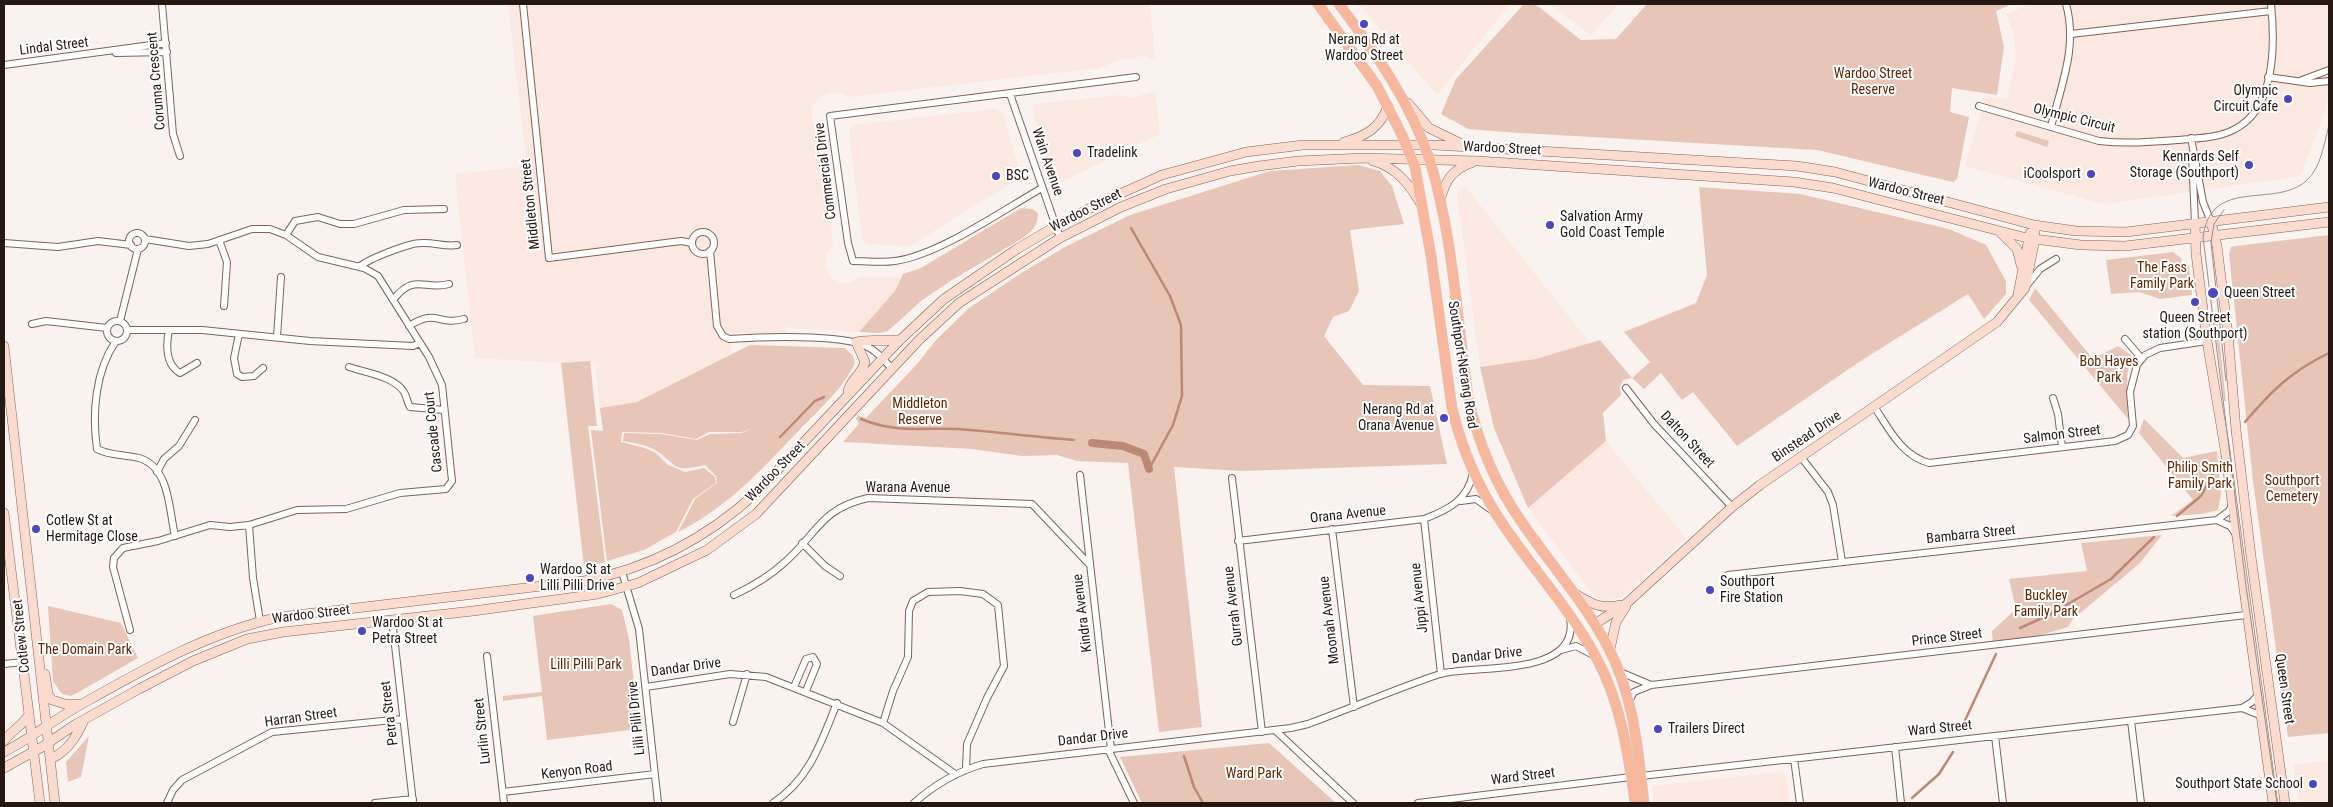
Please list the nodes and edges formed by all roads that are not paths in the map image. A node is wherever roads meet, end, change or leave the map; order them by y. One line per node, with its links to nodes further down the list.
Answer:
1 (162, 4): 8 (street, Corunna Crescent)
2 (523, 4): 51 (street, Middleton Street)
3 (1318, 4): 19 (main road, Southport-Nerang Road)
4 (1339, 4): 17 (main road, Southport-Nerang Road)
5 (2066, 4): 7 (street)
6 (2271, 7): 7 (street); 14 (street, Olympic Circuit)
7 (2071, 34): 21 (street)
8 (166, 43): 9 (street, Corunna Crescent); 10 (street, Lindal Street)
9 (167, 52): 10 (street, Lindal Street); 27 (street, Corunna Crescent)
10 (108, 53): 11 (street, Lindal Street)
11 (4, 65)
12 (2329, 70): 15 (street)
13 (1136, 77): 18 (street, Commercial Drive)
14 (2268, 78): 15 (street); 22 (street, Olympic Circuit)
15 (2294, 81): 16 (street)
16 (2329, 81)
17 (1397, 89): 24 (main road, Southport-Nerang Road); 26 (main road)
18 (1010, 94): 32 (street, Wain Avenue); 32 (street, Commercial Drive)
19 (1388, 106): 23 (main road); 25 (main road, Southport-Nerang Road)
20 (1979, 106): 21 (street, Olympic Circuit)
21 (2051, 127): 22 (street, Olympic Circuit)
22 (2192, 142): 37 (street); 39 (street)
23 (1332, 145): 25 (main road, Wardoo Street); 41 (main road, Wardoo Street)
24 (1424, 145): 25 (main road, Wardoo Street); 26 (main road, Wardoo Street); 30 (main road, Southport-Nerang Road)
25 (1406, 146): 29 (main road, Southport-Nerang Road)
26 (1474, 147): 40 (main road, Wardoo Street)
27 (180, 156)
28 (1363, 158): 29 (main road, Wardoo Street); 36 (main road); 45 (main road, Wardoo Street)
29 (1412, 158): 30 (main road, Wardoo Street); 36 (main road, Southport-Nerang Road)
30 (1429, 159): 31 (main road, Wardoo Street); 33 (main road, Southport-Nerang Road)
31 (1478, 161): 33 (main road); 42 (main road, Wardoo Street)
32 (1042, 188): 41 (street, Wain Avenue)
33 (1440, 200): 119 (main road, Southport-Nerang Road)
34 (2329, 207): 37 (main road, Wardoo Street)
35 (444, 209): 43 (street)
36 (1424, 211): 95 (main road, Southport-Nerang Road)
37 (2211, 222): 39 (main road, Wardoo Street); 44 (main road, Queen Street)
38 (2329, 222): 44 (main road, Wardoo Street)
39 (2195, 224): 40 (main road, Wardoo Street); 46 (main road, Queen Street)
40 (2034, 225): 48 (main road)
41 (1056, 226): 45 (street, Wain Avenue); 74 (main road, Wardoo Street)
42 (1998, 230): 48 (main road, Wardoo Street); 59 (main road, Binstead Drive)
43 (286, 235): 49 (street, Cascade Court); 57 (street, Cascade Court)
44 (2215, 235): 46 (main road, Wardoo Street); 195 (main road, Queen Street)
45 (1060, 238): 86 (main road, Wardoo Street)
46 (2196, 238): 48 (main road, Wardoo Street); 77 (main road, Queen Street)
47 (145, 239): 49 (street, Cascade Court); 52 (street); 54 (street)
48 (2031, 239): 59 (main road, Binstead Drive); 61 (main road, Binstead Drive)
49 (219, 240): 64 (street)
50 (4, 243): 52 (street)
51 (692, 243): 55 (street); 55 (street)
52 (131, 245): 54 (street)
53 (457, 245): 57 (street)
54 (138, 249): 66 (street)
55 (710, 251): 78 (street)
56 (2056, 260): 61 (street, Binstead Drive)
57 (359, 267): 62 (street, Cascade Court)
58 (281, 276): 73 (street)
59 (2020, 280): 63 (main road, Binstead Drive)
60 (449, 284): 62 (street)
61 (2022, 293): 63 (main road, Binstead Drive)
62 (393, 300): 68 (street, Cascade Court)
63 (2012, 305): 90 (main road, Binstead Drive)
64 (224, 306)
65 (464, 319): 68 (street)
66 (120, 321): 69 (street); 70 (street)
67 (32, 324): 69 (street)
68 (409, 326): 79 (street, Cascade Court)
69 (107, 328): 76 (street)
70 (127, 330): 71 (street); 76 (street)
71 (169, 330): 72 (street); 83 (street)
72 (239, 334): 73 (street); 84 (street)
73 (277, 337): 79 (street)
74 (901, 339): 78 (main road); 81 (main road, Wardoo Street)
75 (2125, 339): 82 (street)
76 (116, 341): 96 (street)
77 (2207, 341): 82 (street); 100 (main road, Queen Street)
78 (856, 342): 81 (street); 88 (main road)
79 (420, 343): 91 (street, Cascade Court)
80 (4, 346): 133 (main road, Cotlew Street)
81 (883, 359): 86 (street); 88 (main road, Wardoo Street)
82 (2142, 359): 93 (street, Salmon Street)
83 (197, 363)
84 (263, 368)
85 (349, 368): 91 (street)
86 (892, 369): 118 (main road, Wardoo Street)
87 (1626, 388): 101 (street, Dalton Street)
88 (847, 396): 115 (main road, Wardoo Street)
89 (2052, 398): 93 (street)
90 (1875, 408): 93 (street, Salmon Street); 94 (main road, Binstead Drive)
91 (444, 410): 106 (street, Cascade Court)
92 (195, 420): 96 (street)
93 (2062, 447)
94 (1801, 457): 101 (main road, Binstead Drive); 113 (street)
95 (1474, 470): 99 (street, Orana Avenue); 103 (main road, Southport-Nerang Road)
96 (157, 472): 110 (street)
97 (1080, 474): 114 (street, Kindra Avenue)
98 (1232, 478): 111 (street, Gurrah Avenue)
99 (1457, 502): 103 (street); 104 (street, Orana Avenue)
100 (2232, 505): 105 (street); 109 (main road, Queen Street)
101 (1732, 507): 121 (main road, Binstead Drive)
102 (4, 513): 107 (main road, Cotlew Street)
103 (1498, 516): 122 (main road, Southport-Nerang Road)
104 (1424, 519): 108 (street, Orana Avenue); 137 (street, Jippi Avenue)
105 (2217, 520): 109 (street); 113 (street, Bambarra Street)
106 (249, 525): 110 (street, Cascade Court); 125 (street)
107 (5, 527): 132 (main road, Cotlew Street)
108 (1332, 529): 111 (street, Orana Avenue); 146 (street, Moonah Avenue)
109 (2235, 533): 123 (main road, Queen Street)
110 (175, 536): 127 (street, Cascade Court)
111 (1238, 541): 157 (street, Gurrah Avenue)
112 (802, 543): 114 (street, Warana Avenue); 117 (street); 120 (street, Warana Avenue)
113 (1842, 562): 116 (street, Bambarra Street)
114 (1090, 565): 163 (street, Kindra Avenue)
115 (622, 572): 118 (street, Lilli Pilli Drive); 125 (main road, Wardoo Street)
116 (1728, 575)
117 (840, 576)
118 (626, 587): 124 (main road, Wardoo Street); 139 (street, Lilli Pilli Drive)
119 (1574, 593): 121 (main road); 126 (main road, Southport-Nerang Road)
120 (734, 595)
121 (1627, 604): 126 (main road, Binstead Drive); 128 (main road, Binstead Drive)
122 (1569, 614): 129 (street, Dandar Drive); 130 (main road, Southport-Nerang Road)
123 (2246, 615): 138 (street, Prince Street); 142 (main road, Queen Street)
124 (392, 620): 150 (main road, Wardoo Street); 151 (street, Petra Street)
125 (260, 621): 145 (main road, Wardoo Street)
126 (1595, 624): 128 (main road, Southport-Nerang Road); 130 (main road)
127 (130, 630)
128 (1610, 649): 135 (main road, Southport-Nerang Road)
129 (1557, 651): 130 (street, Dandar Drive); 137 (street, Dandar Drive)
130 (1594, 653): 172 (main road, Southport-Nerang Road)
131 (487, 656): 173 (street, Lurlin Street)
132 (23, 662): 134 (street); 148 (main road, Cotlew Street)
133 (38, 662): 145 (main road); 155 (main road, Cotlew Street)
134 (4, 664)
135 (1620, 672): 138 (street, Prince Street); 143 (main road, Southport-Nerang Road)
136 (747, 674): 139 (street, Dandar Drive); 140 (street, Dandar Drive); 153 (street)
137 (1441, 674): 146 (street, Dandar Drive)
138 (1652, 685): 143 (street, Prince Street)
139 (646, 686): 170 (street, Lilli Pilli Drive)
140 (794, 687): 141 (street, Dandar Drive); 141 (street)
141 (806, 692): 144 (street, Dandar Drive)
142 (2259, 694): 147 (street); 149 (main road, Queen Street)
143 (1629, 701): 172 (main road, Southport-Nerang Road)
144 (837, 703): 154 (street, Dandar Drive); 183 (street)
145 (81, 704): 155 (main road, Wardoo Street)
146 (1354, 707): 156 (street, Dandar Drive)
147 (2242, 708): 149 (street, Ward Street); 152 (street, Ward Street)
148 (29, 715): 158 (main road, Cotlew Street); 160 (main road)
149 (2262, 716): 194 (main road, Queen Street)
150 (85, 719): 161 (main road, Wardoo Street); 167 (main road)
151 (403, 719): 176 (street, Petra Street); 179 (street, Harran Street)
152 (2131, 721): 159 (street, Ward Street); 193 (street)
153 (733, 722)
154 (883, 723): 169 (street); 171 (street, Dandar Drive)
155 (46, 726): 158 (main road, Wardoo Street); 161 (main road, Cotlew Street)
156 (1275, 730): 157 (street, Dandar Drive); 186 (street)
157 (1262, 732): 163 (street, Dandar Drive)
158 (32, 735): 164 (main road, Wardoo Street); 165 (main road, Cotlew Street)
159 (1995, 736): 162 (street, Ward Street); 192 (street)
160 (4, 741)
161 (48, 743): 165 (main road, Wardoo Street); 167 (main road, Cotlew Street)
162 (1895, 747): 166 (street, Ward Street); 175 (street)
163 (1110, 749): 169 (street, Dandar Drive); 185 (street, Kindra Avenue)
164 (4, 752)
165 (34, 752): 168 (main road, Wardoo Street); 177 (main road, Cotlew Street)
166 (1794, 759): 172 (street, Ward Street); 191 (street)
167 (51, 760): 178 (main road, Cotlew Street)
168 (4, 768)
169 (966, 769): 171 (street, Dandar Drive)
170 (655, 774): 173 (street, Kenyon Road); 182 (street, Lilli Pilli Drive)
171 (954, 774): 184 (street)
172 (1636, 776): 174 (street, Ward Street); 189 (main road, Southport-Nerang Road); 190 (main road, Southport-Nerang Road)
173 (502, 792): 181 (street, Lurlin Street)
174 (1481, 795): 187 (street, Ward Street); 188 (street)
175 (1901, 800)
176 (413, 801): 180 (street)
177 (40, 803)
178 (55, 803)
179 (167, 803)
180 (375, 803)
181 (504, 803)
182 (658, 803)
183 (773, 803)
184 (914, 803)
185 (1134, 803)
186 (1353, 803)
187 (1418, 803)
188 (1482, 803)
189 (1635, 803)
190 (1644, 803)
191 (1800, 803)
192 (2002, 803)
193 (2141, 803)
194 (2273, 803)
195 (2285, 803)

